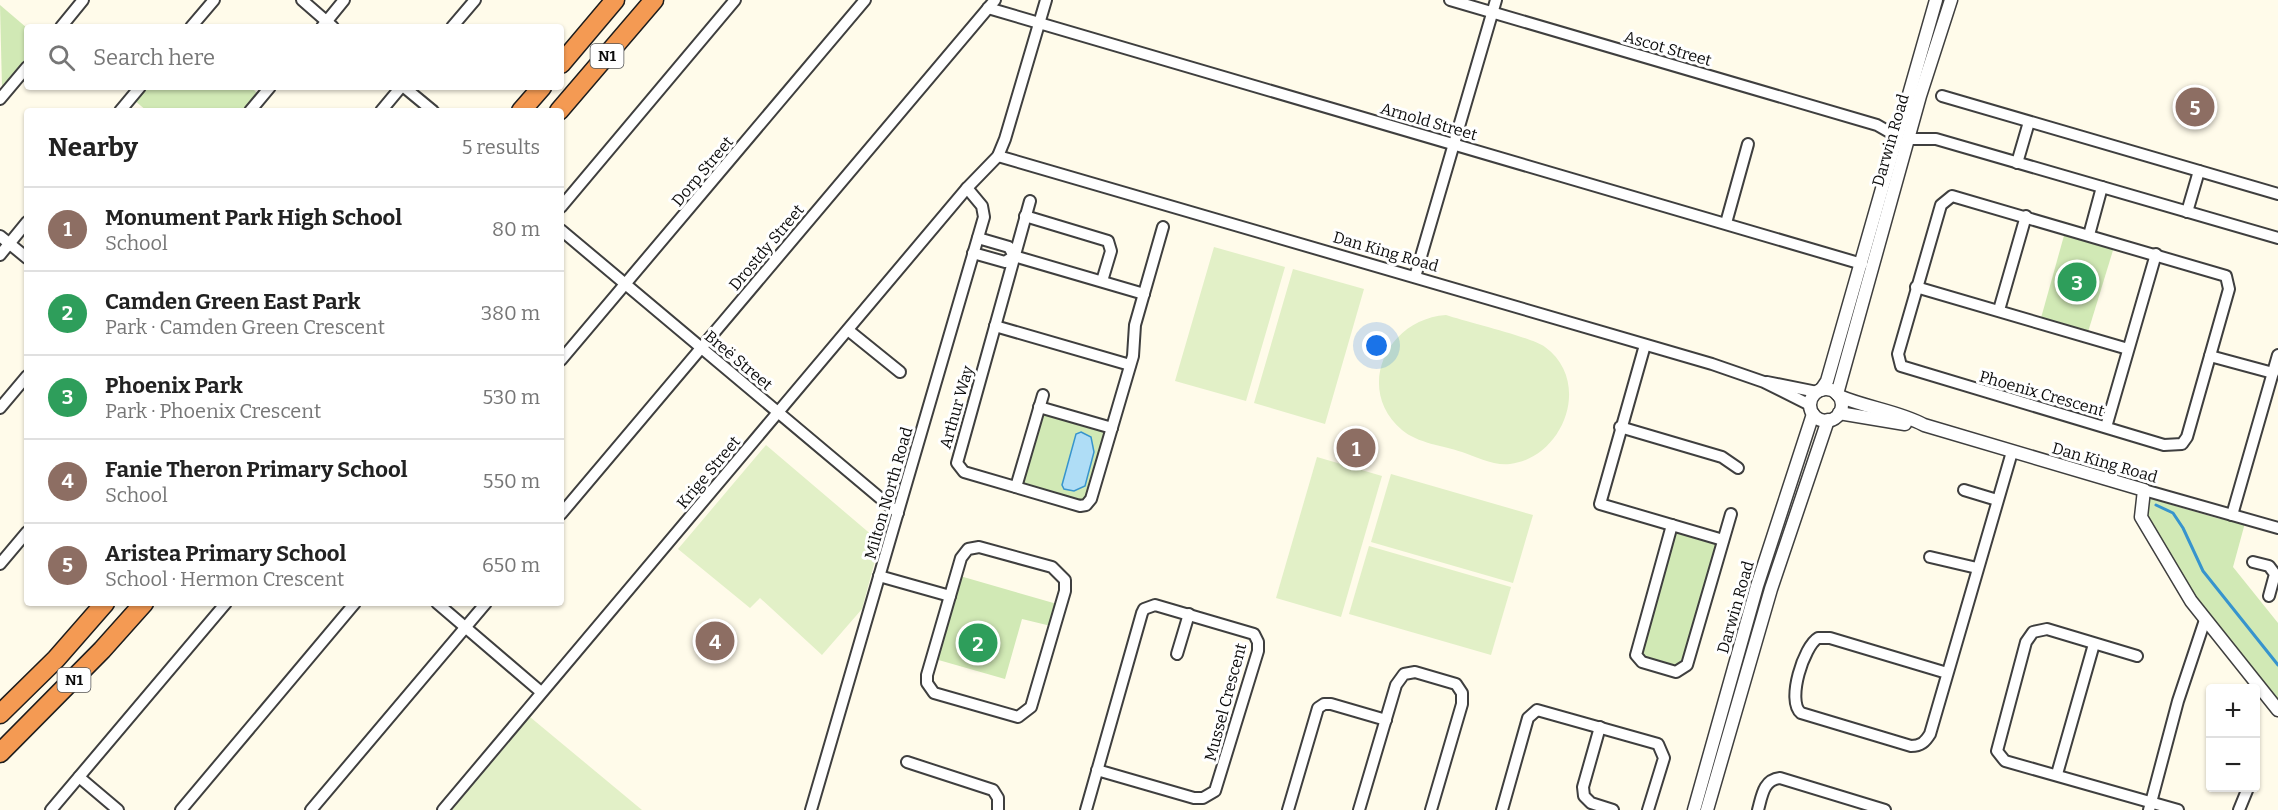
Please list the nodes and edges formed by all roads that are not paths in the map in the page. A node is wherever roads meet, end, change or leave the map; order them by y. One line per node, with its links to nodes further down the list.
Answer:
1 (83, 0): 18 (street)
2 (214, 0): 19 (street)
3 (302, 0): 20 (street)
4 (344, 0): 21 (street)
5 (475, 0): 22 (street)
6 (615, 0): 23 (highway, N1)
7 (654, 0): 37 (highway, N1)
8 (735, 0): 52 (street)
9 (865, 0): 73 (street, Dorp Street)
10 (1046, 0): 17 (street)
11 (1450, 0): 16 (street, Ascot Street)
12 (1496, 0): 16 (street)
13 (1936, 0): 39 (street, Darwin Road)
14 (1947, 1): 39 (street, Darwin Road)
15 (991, 4): 17 (street, Arnold Street); 80 (street, Drostdy Street)
16 (1492, 12): 40 (street, Ascot Street); 43 (street)
17 (1039, 23): 43 (street, Arnold Street); 45 (street)
18 (63, 24)
19 (194, 24)
20 (326, 24)
21 (328, 24)
22 (455, 24)
23 (564, 60)
24 (24, 71): 31 (street)
25 (138, 90): 32 (street)
26 (268, 90): 33 (street)
27 (399, 90): 34 (street)
28 (406, 90): 35 (street)
29 (539, 90): 36 (highway)
30 (1942, 96): 38 (street)
31 (0, 99)
32 (122, 108)
33 (252, 108)
34 (384, 108)
35 (429, 108)
36 (524, 108)
37 (562, 108)
38 (2029, 122): 46 (street); 47 (street)
39 (1908, 123): 40 (street, Ascot Street); 41 (street); 42 (street, Darwin Road)
40 (1877, 125): 42 (street, Ascot Street)
41 (1936, 139): 42 (street); 46 (street)
42 (1903, 140): 70 (street, Darwin Road); 92 (street, Darwin Road)
43 (1454, 144): 56 (street, Arnold Street); 71 (street)
44 (1748, 144): 56 (street)
45 (998, 156): 49 (street, Krige Street); 71 (street, Dan King Road)
46 (2017, 163): 48 (street)
47 (2199, 171): 50 (street); 53 (street)
48 (2102, 187): 53 (street); 60 (street)
49 (967, 188): 62 (street, Milton North Road); 78 (street, Krige Street)
50 (2278, 194)
51 (1030, 201): 54 (street, Arthur Way)
52 (564, 203)
53 (2187, 212): 63 (street)
54 (1025, 216): 69 (street, Arthur Way); 72 (street)
55 (2026, 216): 60 (street, Phoenix Crescent); 74 (street, Phoenix Crescent); 76 (street)
56 (1726, 223): 70 (street, Arnold Street)
57 (24, 226): 64 (street)
58 (1163, 227): 75 (street)
59 (564, 232): 73 (street, Breë Street)
60 (2089, 235): 67 (street, Phoenix Crescent)
61 (0, 236): 64 (street)
62 (978, 238): 65 (street, Milton North Road); 69 (street)
63 (2278, 238)
64 (9, 244): 66 (street); 68 (street)
65 (974, 253): 69 (street); 110 (street, Milton North Road)
66 (0, 255)
67 (2156, 255): 81 (street); 84 (street, Phoenix Crescent)
68 (24, 256)
69 (1014, 256): 72 (street); 77 (street, Arthur Way)
70 (1862, 264): 90 (street, Darwin Road)
71 (1415, 277): 79 (street, Dan King Road)
72 (1102, 282): 75 (street)
73 (626, 283): 80 (street, Breë Street); 83 (street, Dorp Street)
74 (1916, 287): 76 (street); 100 (street, Phoenix Crescent)
75 (1144, 294): 85 (street)
76 (2000, 310): 81 (street)
77 (994, 326): 85 (street); 105 (street, Arthur Way)
78 (848, 330): 86 (street); 96 (street, Krige Street)
79 (1645, 345): 89 (street, Dan King Road); 102 (street)
80 (701, 348): 96 (street, Breë Street); 109 (street, Drostdy Street)
81 (2128, 349): 100 (street)
82 (2278, 355): 88 (street)
83 (564, 356)
84 (2210, 356): 88 (street); 100 (street, Phoenix Crescent)
85 (1130, 365): 101 (street)
86 (900, 372)
87 (24, 380): 94 (street)
88 (2274, 380): 112 (street)
89 (1764, 382): 90 (street, Dan King Road); 95 (street, Dan King Road)
90 (1819, 391): 92 (street); 95 (street)
91 (1043, 394): 93 (street)
92 (1838, 395): 97 (street); 99 (street, Dan King Road)
93 (1039, 407): 101 (street); 105 (street)
94 (0, 408)
95 (1812, 410): 98 (street); 164 (street, Darwin Road)
96 (778, 412): 110 (street, Breë Street); 138 (street, Krige Street)
97 (1839, 413): 98 (street); 99 (street, Dan King Road)
98 (1828, 420): 165 (street, Darwin Road)
99 (1924, 425): 103 (street, Dan King Road)
100 (2106, 427)
101 (1112, 428): 105 (street, Arthur Way)
102 (1620, 428): 104 (street); 113 (street)
103 (2012, 452): 107 (street, Dan King Road); 108 (street)
104 (1738, 468)
105 (1016, 487)
106 (1964, 490): 108 (street)
107 (2144, 490): 112 (street, Dan King Road); 132 (street)
108 (1997, 500): 120 (street)
109 (564, 510)
110 (898, 513): 122 (street, Milton North Road)
111 (1731, 514): 116 (street)
112 (2232, 515): 114 (street, Dan King Road)
113 (1672, 525): 116 (street); 116 (street)
114 (2278, 528)
115 (24, 536): 119 (street)
116 (1723, 540)
117 (1930, 557): 120 (street)
118 (2253, 562): 121 (street)
119 (0, 564)
120 (1977, 568): 137 (street)
121 (2276, 574): 123 (street)
122 (879, 576): 124 (street); 155 (street, Milton North Road)
123 (2269, 596)
124 (950, 597): 124 (street)
125 (102, 606): 140 (highway, N1)
126 (141, 606): 143 (highway, N1)
127 (223, 606): 147 (street)
128 (353, 606): 152 (street)
129 (440, 606): 133 (street)
130 (483, 606): 133 (street)
131 (1189, 614): 135 (street); 145 (street, Mussel Crescent); 145 (street, Mussel Crescent)
132 (2205, 620): 139 (street); 149 (street)
133 (465, 627): 138 (street); 153 (street)
134 (2094, 644): 136 (street); 146 (street); 146 (street)
135 (1177, 654)
136 (2137, 656)
137 (1947, 674): 137 (street)
138 (541, 692): 154 (street, Krige Street)
139 (2278, 710)
140 (0, 714)
141 (1386, 720): 158 (street); 159 (street); 160 (street)
142 (1600, 727): 161 (street); 162 (street); 163 (street)
143 (0, 753)
144 (908, 762): 156 (street)
145 (1097, 770): 157 (street, Mussel Crescent)
146 (2057, 774): 149 (street)
147 (79, 777): 150 (street); 151 (street)
148 (2246, 792): 169 (street)
149 (2151, 806): 168 (street)
150 (51, 810)
151 (118, 810)
152 (181, 810)
153 (311, 810)
154 (443, 810)
155 (811, 810)
156 (998, 810)
157 (1086, 810)
158 (1288, 810)
159 (1359, 810)
160 (1431, 810)
161 (1502, 810)
162 (1613, 810)
163 (1648, 810)
164 (1694, 810)
165 (1707, 810)
166 (1758, 810): 167 (street)
167 (1885, 810)
168 (2178, 810)
169 (2239, 810)

